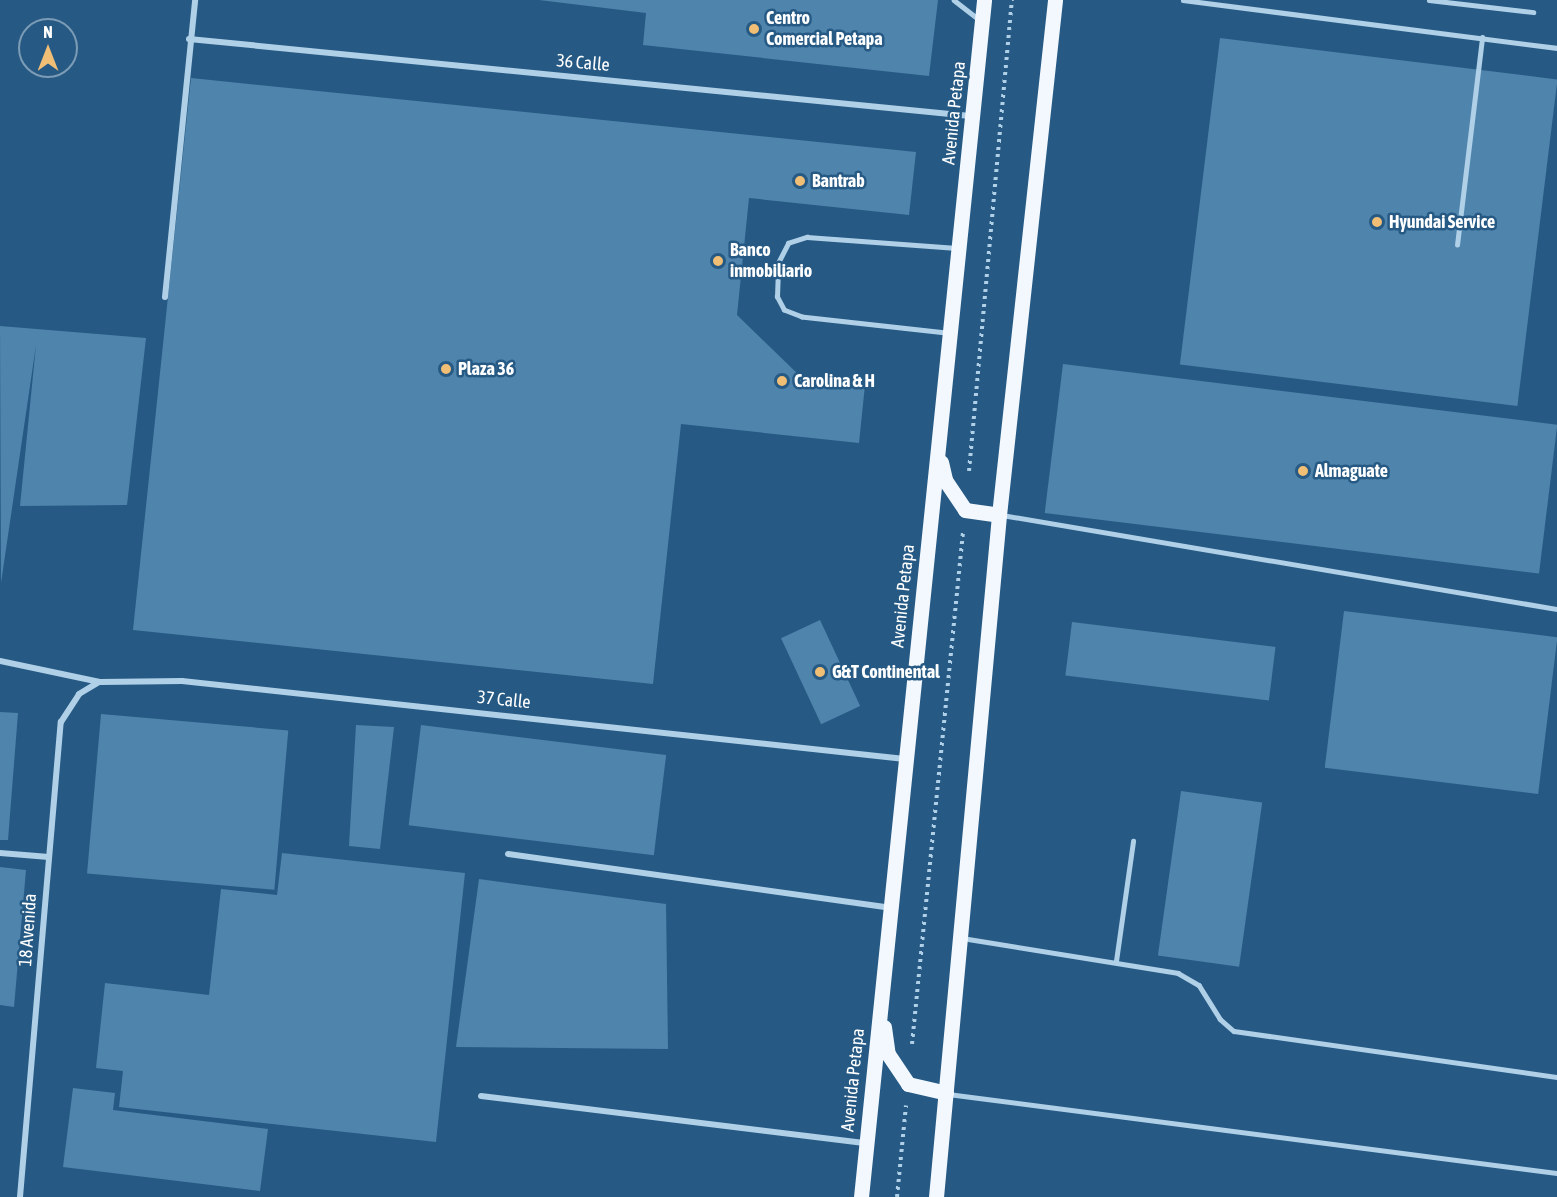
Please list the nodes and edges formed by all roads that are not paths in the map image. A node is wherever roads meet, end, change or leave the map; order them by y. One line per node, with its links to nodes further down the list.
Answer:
1 (195, 0): 10 (street)
2 (954, 0): 8 (lane)
3 (984, 0): 8 (main road, Avenida Petapa)
4 (1054, 0): 18 (main road)
5 (1183, 0): 9 (lane)
6 (1429, 0): 7 (lane)
7 (1533, 12)
8 (982, 22): 12 (main road, Avenida Petapa)
9 (1482, 38): 11 (lane); 13 (lane)
10 (189, 39): 12 (street, 36 Calle); 15 (street)
11 (1557, 48)
12 (974, 116): 14 (main road, Avenida Petapa)
13 (1457, 245)
14 (960, 248): 16 (main road, Avenida Petapa); 16 (lane)
15 (165, 297)
16 (950, 334): 17 (main road, Avenida Petapa)
17 (938, 447): 18 (main road); 22 (main road, Avenida Petapa)
18 (999, 515): 19 (lane); 28 (main road)
19 (1557, 609)
20 (0, 661): 21 (street, 37 Calle)
21 (100, 682): 22 (street, 37 Calle); 26 (street, 18 Avenida)
22 (905, 759): 27 (main road, Avenida Petapa)
23 (1133, 841): 29 (lane)
24 (0, 853): 26 (street)
25 (508, 854): 27 (street)
26 (49, 857): 36 (street, 18 Avenida)
27 (891, 908): 30 (main road, Avenida Petapa)
28 (960, 937): 29 (lane); 32 (main road)
29 (1116, 961): 31 (lane)
30 (881, 1000): 32 (main road); 34 (main road, Avenida Petapa)
31 (1557, 1077)
32 (946, 1093): 35 (lane); 38 (main road)
33 (481, 1096): 34 (street)
34 (866, 1143): 37 (main road, Avenida Petapa)
35 (1557, 1173)
36 (20, 1197)
37 (861, 1197)
38 (936, 1197)

